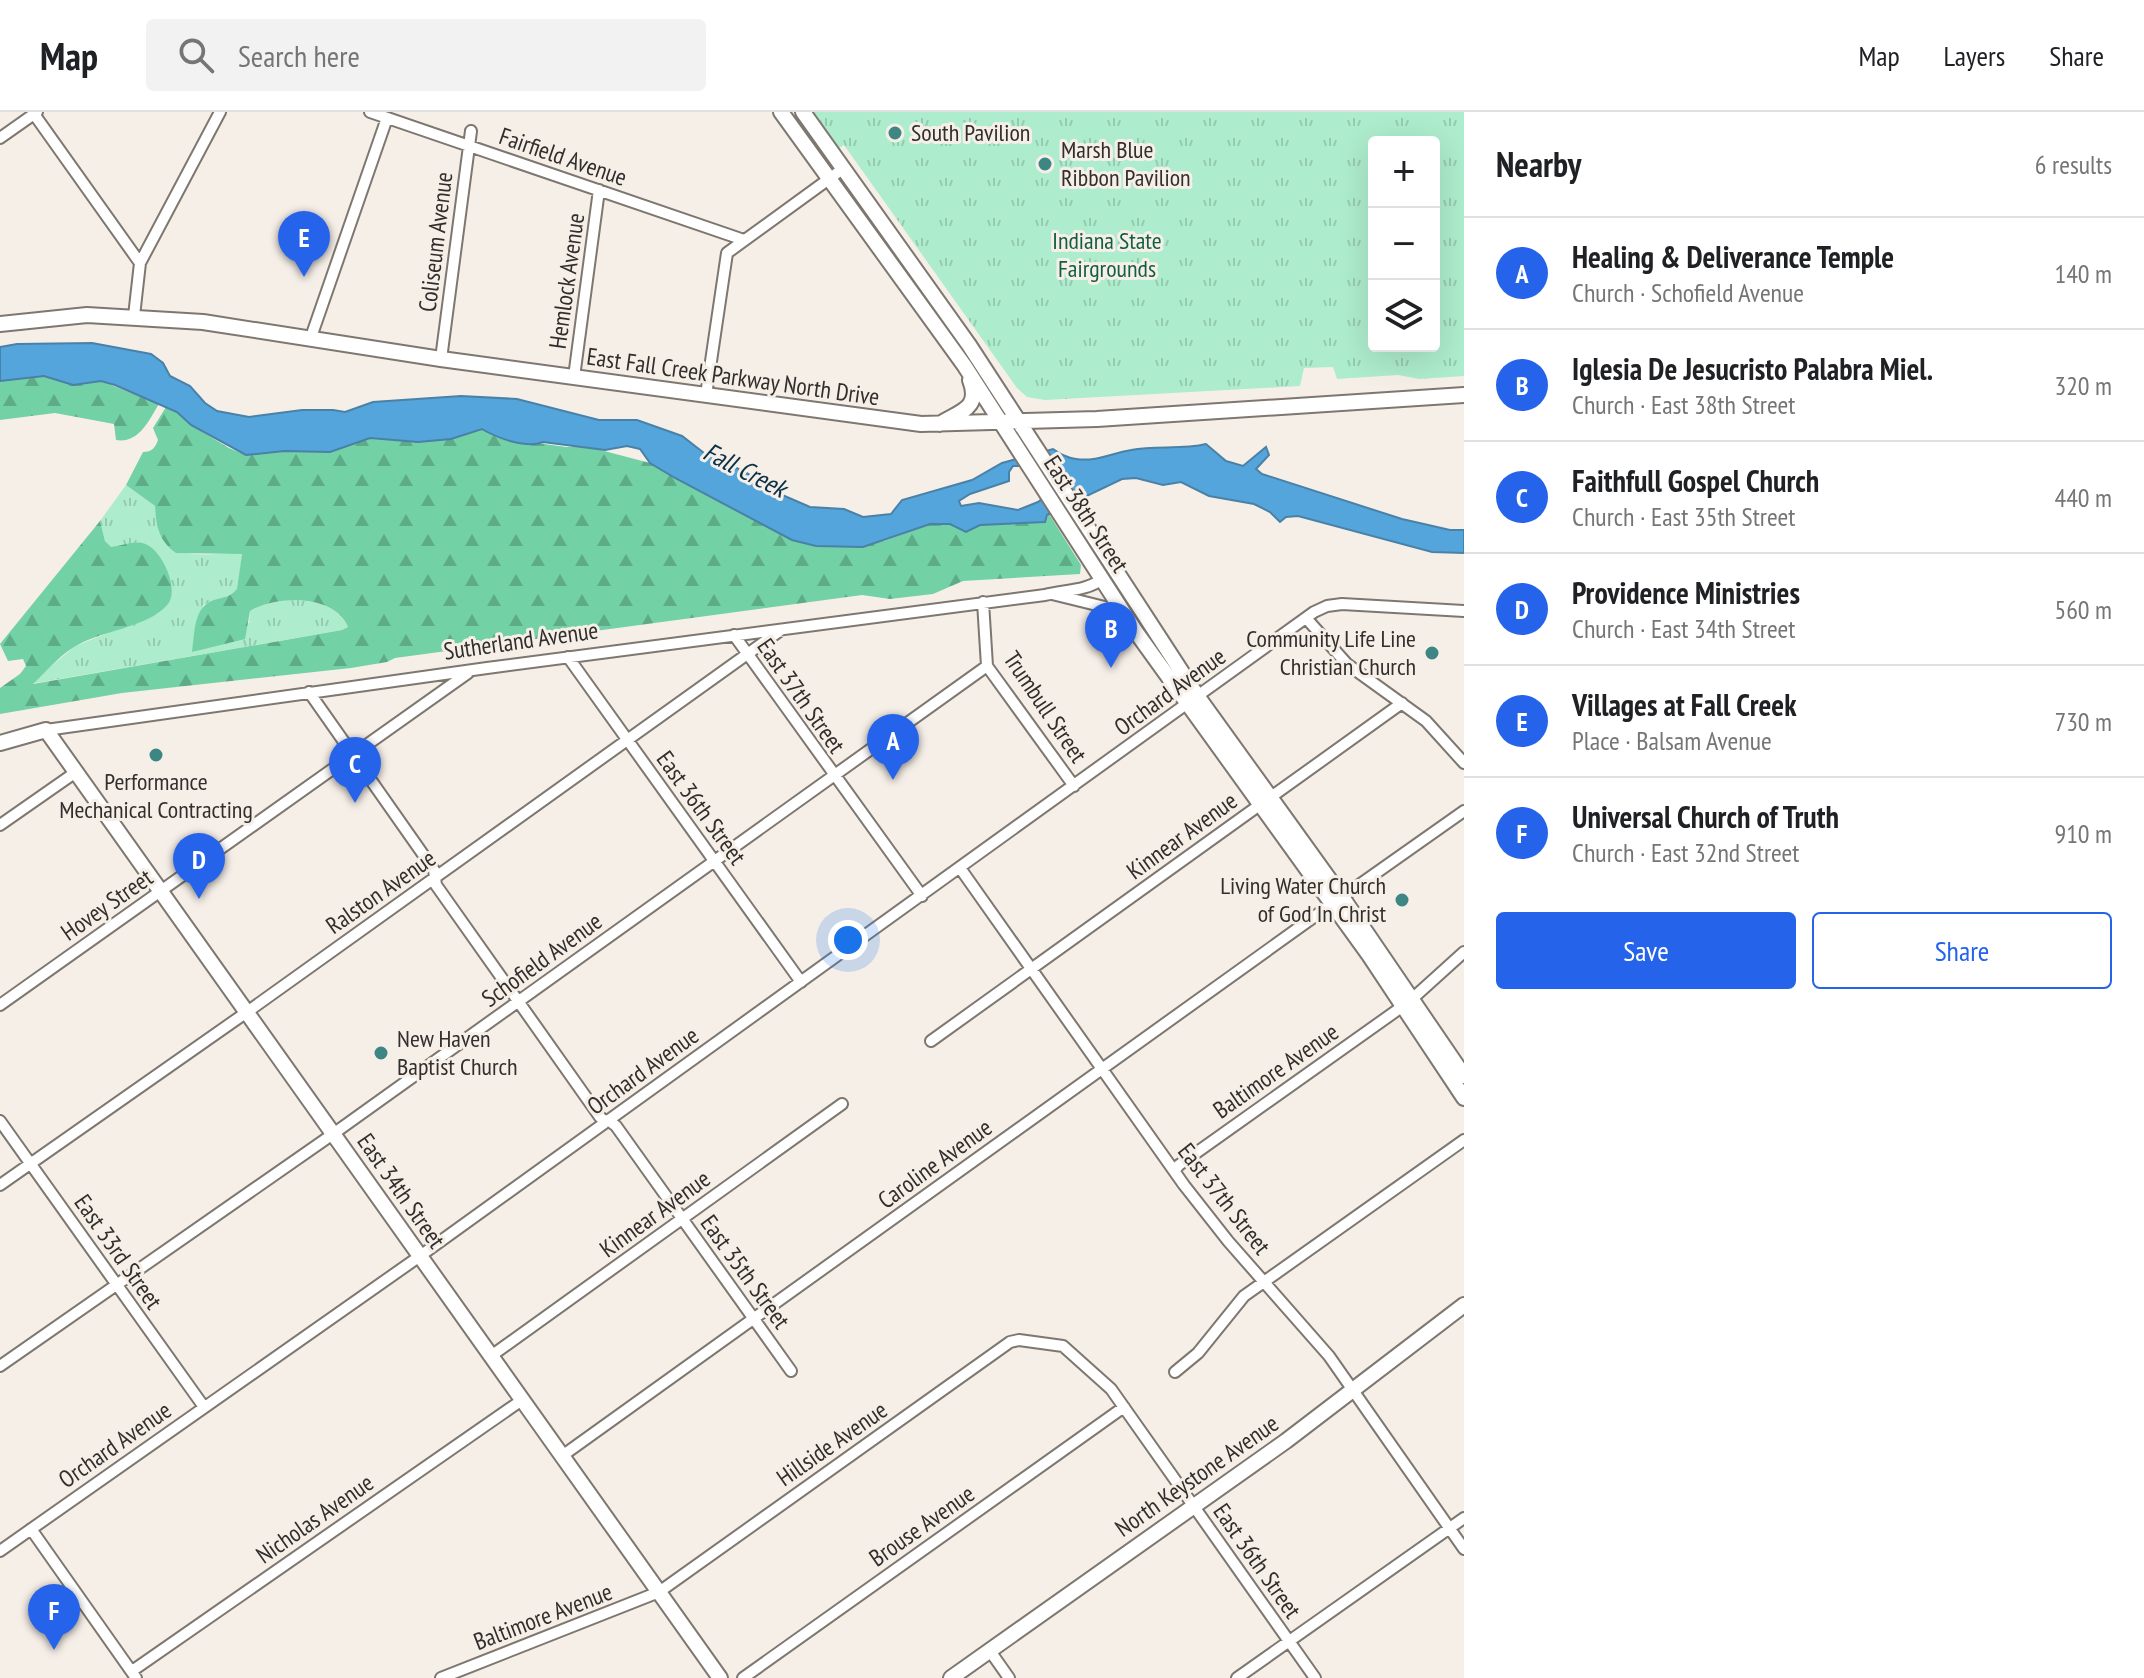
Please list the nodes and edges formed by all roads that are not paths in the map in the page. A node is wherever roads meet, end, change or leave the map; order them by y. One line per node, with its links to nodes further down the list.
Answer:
1 (220, 112): 14 (street)
2 (370, 112): 6 (street, Fairfield Avenue)
3 (781, 112): 11 (main road, East 38th Street)
4 (803, 112): 10 (main road, East 38th Street)
5 (35, 113): 8 (street); 14 (street)
6 (387, 118): 9 (street, Fairfield Avenue); 17 (street)
7 (471, 131): 9 (street, Coliseum Avenue)
8 (0, 138)
9 (469, 147): 12 (street, Fairfield Avenue); 18 (street, Coliseum Avenue)
10 (844, 168): 11 (street); 23 (main road, East 38th Street)
11 (829, 179): 13 (street); 19 (main road, East 38th Street)
12 (599, 190): 13 (street, Fairfield Avenue); 20 (street, Hemlock Avenue)
13 (744, 240): 21 (street)
14 (140, 263): 15 (street)
15 (134, 316): 16 (main road, East Fall Creek Parkway North Drive); 17 (main road, East Fall Creek Parkway North Drive)
16 (0, 324)
17 (310, 340): 18 (main road, East Fall Creek Parkway North Drive)
18 (441, 359): 20 (main road, East Fall Creek Parkway North Drive)
19 (964, 365): 24 (main road, East 38th Street); 25 (main road)
20 (574, 377): 21 (main road, East Fall Creek Parkway North Drive)
21 (706, 395): 25 (main road, East Fall Creek Parkway North Drive)
22 (1464, 395): 23 (main road, East Fall Creek Parkway North Drive)
23 (1019, 421): 24 (main road, East Fall Creek Parkway North Drive); 39 (main road, East 38th Street)
24 (1000, 422): 25 (main road, East Fall Creek Parkway North Drive); 26 (main road, East 38th Street)
25 (938, 425)
26 (1102, 579): 27 (street, Sutherland Avenue); 29 (main road, East 38th Street)
27 (1050, 594): 28 (street, Sutherland Avenue); 29 (street, Sutherland Avenue)
28 (983, 602): 32 (street, Sutherland Avenue); 36 (street, Trumbull Street)
29 (1123, 611): 39 (main road, East 38th Street)
30 (1464, 611): 31 (street, Orchard Avenue)
31 (1306, 618): 39 (street, Orchard Avenue); 40 (street)
32 (783, 628): 33 (street, Sutherland Avenue); 34 (street, Ralston Avenue)
33 (734, 635): 34 (street, East 37th Street); 35 (street, Sutherland Avenue)
34 (748, 654): 42 (street, Ralston Avenue); 47 (street, East 37th Street)
35 (568, 657): 37 (street, Sutherland Avenue); 42 (street, East 36th Street)
36 (987, 666): 47 (street, Schofield Avenue); 48 (street, Trumbull Street)
37 (472, 670): 38 (street, Sutherland Avenue); 44 (street, Hovey Street)
38 (309, 692): 41 (street, Sutherland Avenue); 44 (street, East 35th Street)
39 (1193, 701): 48 (street, Orchard Avenue); 49 (main road, East 38th Street)
40 (1402, 703): 45 (street); 49 (street, Kinnear Avenue)
41 (46, 730): 43 (main road, Sutherland Avenue); 46 (main road, East 34th Street)
42 (628, 741): 52 (street, East 36th Street); 54 (street, Ralston Avenue)
43 (0, 743)
44 (354, 754): 54 (street, East 35th Street); 55 (street, Hovey Street)
45 (1464, 763)
46 (76, 772): 51 (street); 55 (main road, East 34th Street)
47 (834, 776): 52 (street, Schofield Avenue); 56 (street, East 37th Street)
48 (1074, 786): 53 (street, Orchard Avenue)
49 (1266, 800): 57 (main road, East 38th Street); 59 (street, Kinnear Avenue)
50 (1464, 811): 57 (street, Caroline Avenue)
51 (0, 825)
52 (714, 862): 60 (street, East 36th Street); 61 (street, Schofield Avenue)
53 (960, 868): 56 (street, Orchard Avenue); 59 (street, East 37th Street)
54 (435, 878): 61 (street, East 35th Street); 64 (street, Ralston Avenue)
55 (161, 891): 63 (street, Hovey Street); 64 (main road, East 34th Street)
56 (922, 896): 60 (street, Orchard Avenue)
57 (1337, 900): 62 (main road, East 38th Street); 66 (street, Caroline Avenue)
58 (1464, 952): 62 (street, Baltimore Avenue)
59 (1031, 969): 65 (street, Kinnear Avenue); 66 (street, East 37th Street)
60 (801, 982): 71 (street, Orchard Avenue)
61 (518, 1002): 71 (street, East 35th Street); 72 (street, Schofield Avenue)
62 (1408, 1003): 67 (main road, East 38th Street); 68 (main road, East 38th Street); 75 (street, Baltimore Avenue)
63 (0, 1005)
64 (247, 1012): 72 (main road, East 34th Street); 74 (street, Ralston Avenue)
65 (931, 1041)
66 (1102, 1069): 75 (street, East 37th Street); 82 (street, Caroline Avenue)
67 (1464, 1076)
68 (1464, 1098)
69 (842, 1104): 77 (street, Kinnear Avenue)
70 (0, 1121): 74 (street, East 33rd Street)
71 (607, 1121): 77 (street, East 35th Street); 78 (street, Orchard Avenue)
72 (333, 1134): 78 (main road, East 34th Street); 80 (street, Schofield Avenue)
73 (1464, 1140): 79 (street)
74 (31, 1164): 76 (street, Ralston Avenue); 80 (street, East 33rd Street)
75 (1174, 1171): 79 (street, East 37th Street)
76 (0, 1185)
77 (682, 1218): 82 (street, East 35th Street); 84 (street, Kinnear Avenue)
78 (420, 1256): 84 (main road, East 34th Street); 90 (street, Orchard Avenue)
79 (1264, 1281): 87 (street); 88 (street, East 37th Street)
80 (117, 1285): 85 (street, Schofield Avenue); 90 (street, East 33rd Street)
81 (1464, 1305): 88 (main road, North Keystone Avenue)
82 (754, 1318): 86 (street, East 35th Street); 92 (street, Caroline Avenue)
83 (1033, 1341): 91 (street, East 36th Street); 99 (street, Hillside Avenue)
84 (491, 1356): 89 (main road, East 34th Street)
85 (0, 1366)
86 (791, 1371)
87 (1175, 1372)
88 (1353, 1389): 93 (main road, North Keystone Avenue); 95 (street, East 37th Street)
89 (522, 1400): 92 (main road, East 34th Street); 102 (street, Nicholas Avenue)
90 (204, 1407): 96 (street, Orchard Avenue)
91 (1124, 1407): 93 (street, East 36th Street); 105 (street, Brouse Avenue)
92 (562, 1456): 99 (main road, East 34th Street)
93 (1194, 1506): 100 (street, East 36th Street); 101 (main road, North Keystone Avenue)
94 (1464, 1518): 95 (street)
95 (1449, 1528): 97 (street, East 37th Street); 100 (street)
96 (31, 1529): 98 (street, Orchard Avenue); 102 (street)
97 (1464, 1549)
98 (0, 1551)
99 (659, 1592): 103 (street, Baltimore Avenue); 104 (main road, East 34th Street)
100 (1289, 1641): 108 (street); 109 (street, East 36th Street)
101 (990, 1651): 106 (main road, North Keystone Avenue); 107 (street)
102 (134, 1675)
103 (441, 1678)
104 (720, 1678)
105 (743, 1678)
106 (951, 1678)
107 (1009, 1678)
108 (1237, 1678)
109 (1315, 1678)

